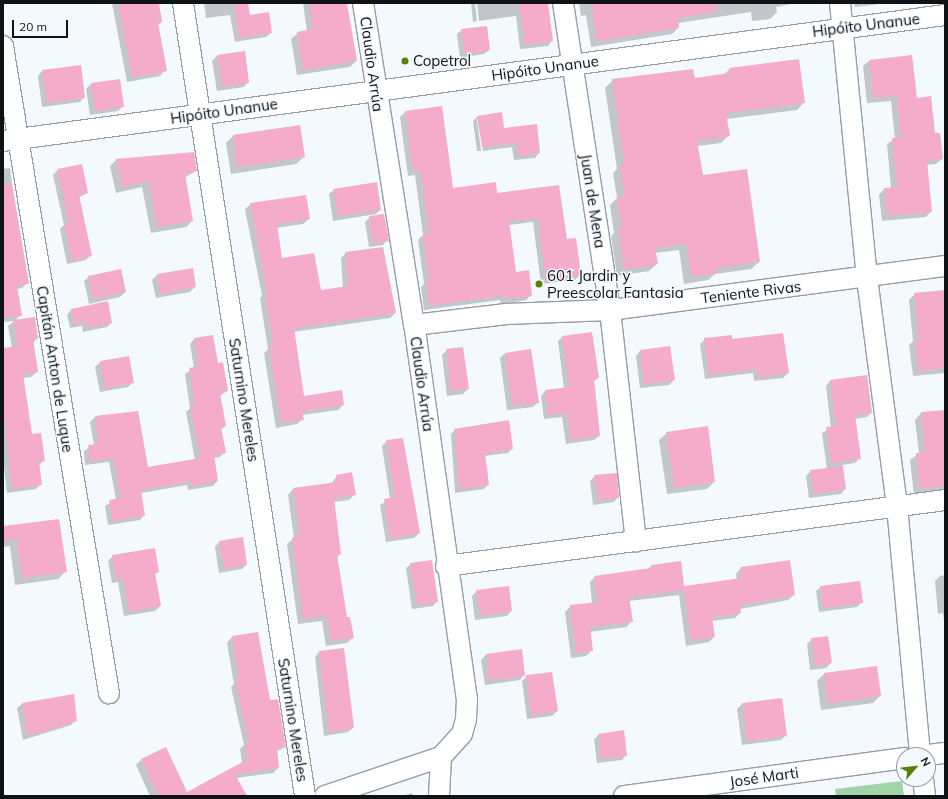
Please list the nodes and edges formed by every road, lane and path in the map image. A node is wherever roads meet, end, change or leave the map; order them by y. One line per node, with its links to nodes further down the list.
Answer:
1 (184, 3): 10 (street, Saturnino Mereles)
2 (363, 3): 9 (street, Claudio Arrúa)
3 (563, 3): 8 (street, Juan de Mena)
4 (840, 3): 6 (street)
5 (945, 15): 6 (street, Hipóito Unanue)
6 (844, 27): 8 (street, Hipóito Unanue); 13 (street)
7 (3, 46): 11 (street, Capitán Anton de Luque)
8 (572, 64): 9 (street, Hipóito Unanue); 14 (street, Juan de Mena)
9 (376, 90): 10 (street, Hipóito Unanue); 15 (street, Claudio Arrúa)
10 (200, 114): 11 (street, Hipóito Unanue); 24 (street, Saturnino Mereles)
11 (10, 140): 20 (street, Capitán Anton de Luque)
12 (945, 266): 13 (street, Teniente Rivas)
13 (867, 278): 14 (street, Teniente Rivas); 17 (street)
14 (610, 310): 15 (street, Teniente Rivas); 18 (street, Juan de Mena)
15 (414, 325): 19 (street, Claudio Arrúa)
16 (945, 500): 17 (street)
17 (897, 506): 18 (street); 21 (street)
18 (636, 542): 19 (street)
19 (446, 566): 22 (street, Claudio Arrúa)
20 (109, 693)
21 (919, 747)
22 (441, 757): 25 (street); 26 (street)
23 (896, 759): 27 (street, José Marti)
24 (305, 796)
25 (325, 796)
26 (439, 796)
27 (624, 796)

